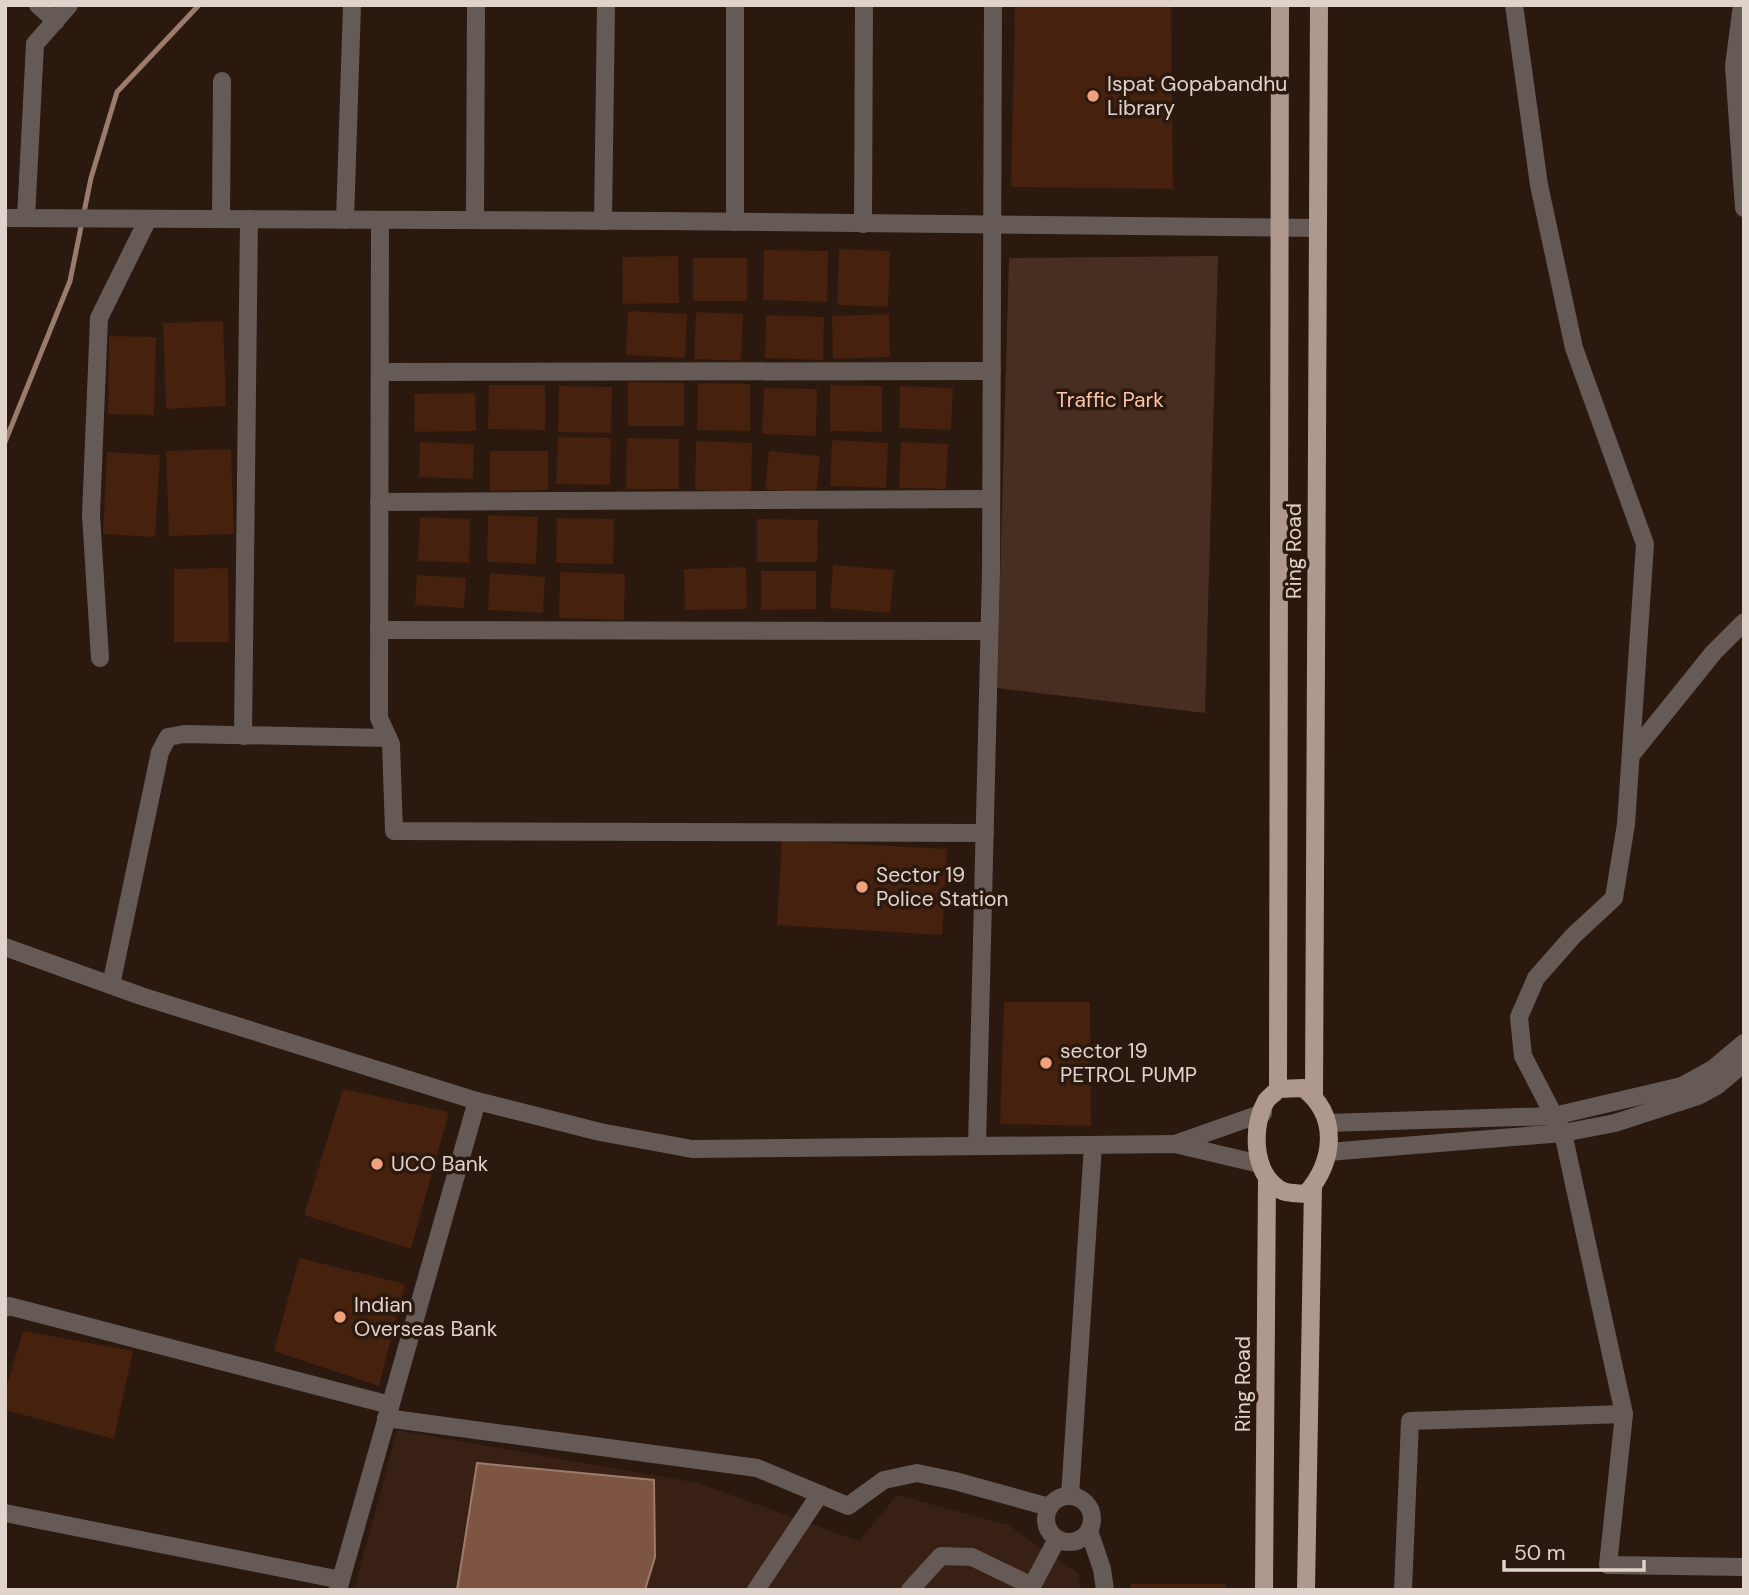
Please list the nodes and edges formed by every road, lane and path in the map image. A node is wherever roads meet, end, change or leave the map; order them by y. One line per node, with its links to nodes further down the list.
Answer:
1 (38, 5): 13 (street)
2 (69, 5): 13 (street)
3 (352, 5): 22 (street)
4 (476, 5): 24 (street)
5 (606, 5): 25 (street)
6 (735, 5): 26 (street)
7 (864, 5): 27 (street)
8 (993, 5): 28 (street)
9 (1280, 5): 29 (main road, Ring Road)
10 (1319, 5): 30 (main road, Ring Road)
11 (1514, 5): 41 (street)
12 (1742, 5): 15 (street)
13 (56, 21): 17 (street)
14 (222, 81): 20 (street)
15 (1741, 129): 16 (street)
16 (1744, 208)
17 (26, 218): 18 (street); 19 (street)
18 (5, 219)
19 (148, 219): 20 (street); 38 (street)
20 (221, 219): 21 (street)
21 (249, 219): 22 (street); 39 (street)
22 (345, 220): 23 (street)
23 (380, 220): 24 (street); 32 (street)
24 (475, 220): 25 (street)
25 (603, 221): 26 (street)
26 (735, 222): 27 (street)
27 (863, 223): 28 (street)
28 (992, 225): 29 (street); 31 (street)
29 (1279, 228): 30 (street); 47 (main road, Ring Road)
30 (1318, 228): 48 (main road, Ring Road)
31 (992, 371): 32 (street); 33 (street)
32 (380, 372): 34 (street)
33 (991, 499): 34 (street); 37 (street)
34 (379, 502): 36 (street)
35 (1744, 622): 41 (street)
36 (379, 630): 37 (street); 40 (street)
37 (989, 631): 42 (street)
38 (100, 658)
39 (243, 736): 40 (street); 44 (street)
40 (388, 738): 42 (street)
41 (1631, 755): 51 (street)
42 (985, 833): 56 (street)
43 (5, 947): 44 (street)
44 (111, 985): 49 (street)
45 (1744, 1043): 51 (street)
46 (1744, 1063): 53 (street)
47 (1278, 1089): 48 (main road); 50 (main road)
48 (1314, 1096): 52 (main road)
49 (477, 1101): 56 (street); 61 (street)
50 (1263, 1113): 54 (street); 58 (main road)
51 (1554, 1116): 52 (street); 53 (street)
52 (1327, 1124): 57 (main road)
53 (1563, 1133): 57 (street); 62 (street)
54 (1175, 1144): 55 (street); 58 (street)
55 (1094, 1145): 56 (street); 64 (street)
56 (977, 1146)
57 (1328, 1152): 59 (main road)
58 (1264, 1172): 59 (main road); 75 (main road, Ring Road)
59 (1313, 1186): 76 (main road)
60 (5, 1308): 61 (street)
61 (388, 1412): 63 (street); 70 (street)
62 (1624, 1414): 69 (street); 77 (street)
63 (820, 1494): 65 (street); 72 (street)
64 (1070, 1496): 65 (street); 67 (street)
65 (1049, 1507): 68 (street)
66 (5, 1513): 70 (street)
67 (1089, 1531): 68 (street); 74 (street)
68 (1057, 1539): 71 (street)
69 (1744, 1567)
70 (339, 1585)
71 (1032, 1588): 73 (street)
72 (756, 1590)
73 (910, 1590)
74 (1105, 1590)
75 (1264, 1590)
76 (1306, 1590)
77 (1403, 1590)

